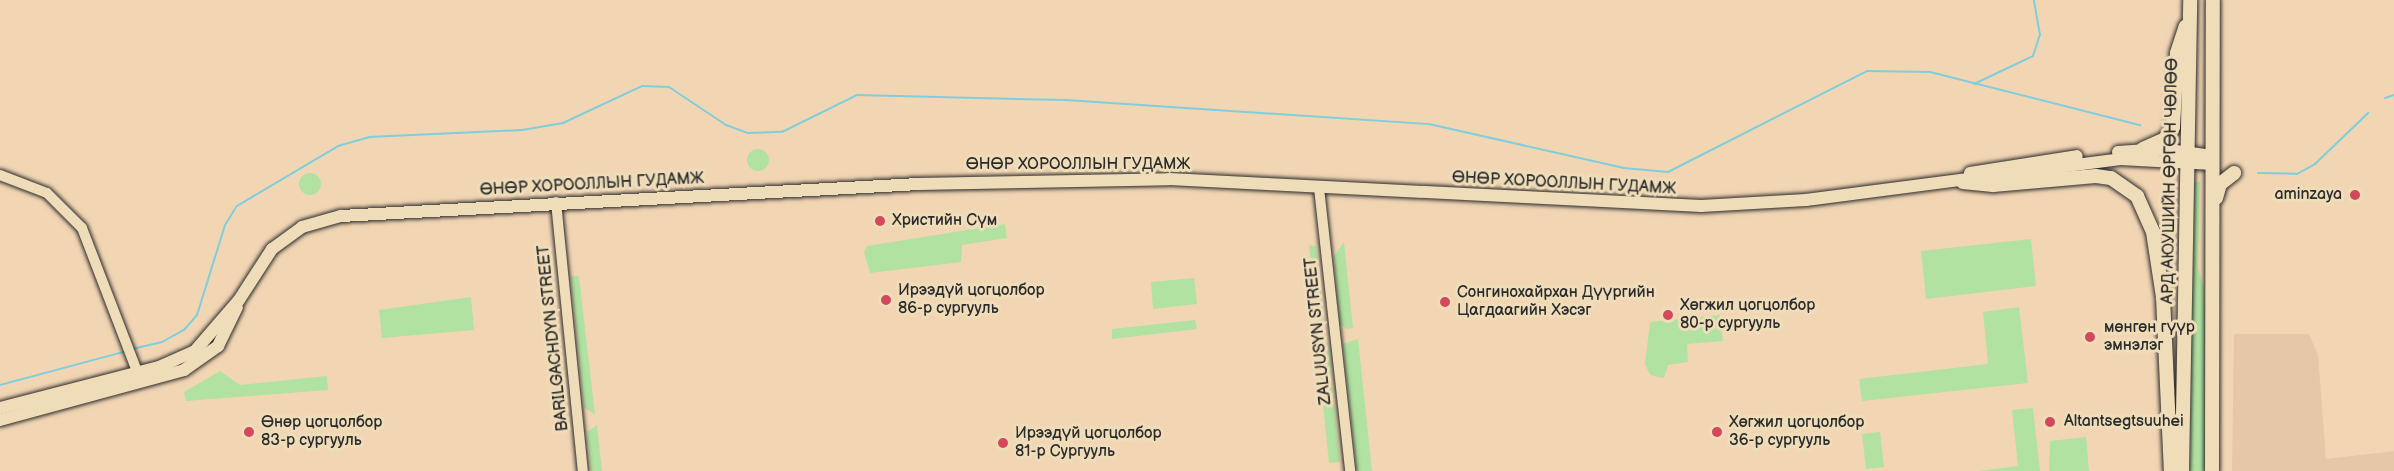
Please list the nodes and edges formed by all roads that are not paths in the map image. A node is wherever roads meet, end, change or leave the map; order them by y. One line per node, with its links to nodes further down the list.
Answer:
1 (2213, 0): 5 (main road)
2 (2190, 6): 3 (main road); 4 (main road, АРД АЮУШИЙН ӨРГӨН ЧӨЛӨӨ)
3 (2143, 149): 4 (main road); 8 (main road)
4 (2188, 156): 5 (main road); 8 (main road); 18 (main road, АРД АЮУШИЙН ӨРГӨН ЧӨЛӨӨ)
5 (2213, 160): 11 (main road)
6 (2234, 173): 11 (main road)
7 (0, 175): 12 (street)
8 (1958, 181): 9 (main road, ӨНӨР ХОРООЛЛЫН ГУДАМЖ); 15 (main road)
9 (1319, 188): 10 (main road, ӨНӨР ХОРООЛЛЫН ГУДАМЖ); 17 (street, ZALUUSYN STREET)
10 (556, 202): 12 (main road, ӨНӨР ХОРООЛЛЫН ГУДАМЖ); 16 (street, BARILGACHDYN STREET)
11 (2212, 214): 19 (main road)
12 (138, 372): 13 (main road, ӨНӨР ХОРООЛЛЫН ГУДАМЖ); 14 (main road, ӨНӨР ХОРООЛЛЫН ГУДАМЖ)
13 (0, 408)
14 (0, 420)
15 (2170, 468)
16 (583, 471)
17 (1350, 471)
18 (2182, 471)
19 (2212, 471)

